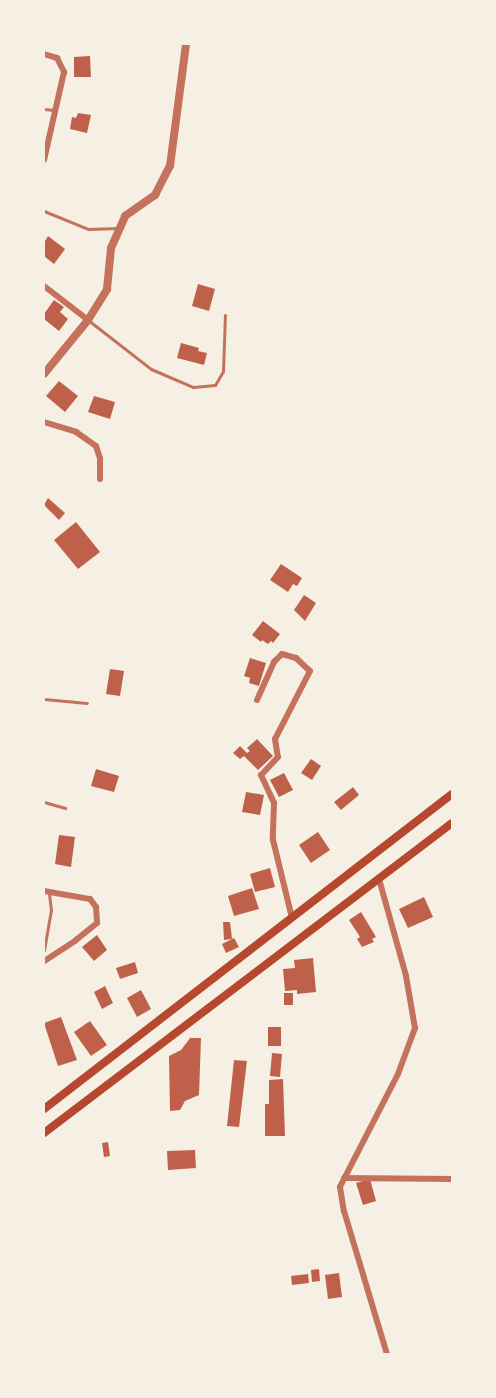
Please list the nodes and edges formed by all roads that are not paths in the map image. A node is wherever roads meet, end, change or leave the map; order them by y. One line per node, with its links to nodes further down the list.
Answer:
1 (186, 44): 7 (street)
2 (44, 54): 4 (street)
3 (44, 109): 4 (lane)
4 (55, 110): 5 (street)
5 (44, 160)
6 (44, 211): 7 (lane)
7 (119, 228): 10 (street)
8 (44, 286): 10 (street)
9 (225, 315): 10 (lane)
10 (88, 320): 11 (street)
11 (44, 374)
12 (44, 422): 13 (street)
13 (100, 479)
14 (44, 699): 16 (lane)
15 (256, 700): 23 (street)
16 (87, 703)
17 (453, 794): 23 (main road)
18 (44, 802): 19 (lane)
19 (65, 808)
20 (453, 823): 21 (main road)
21 (379, 879): 27 (main road); 28 (street)
22 (46, 892): 24 (lane); 25 (street)
23 (292, 918): 26 (main road)
24 (44, 950)
25 (44, 961)
26 (44, 1109)
27 (44, 1133)
28 (344, 1178): 29 (street); 30 (street)
29 (453, 1179)
30 (387, 1354)

